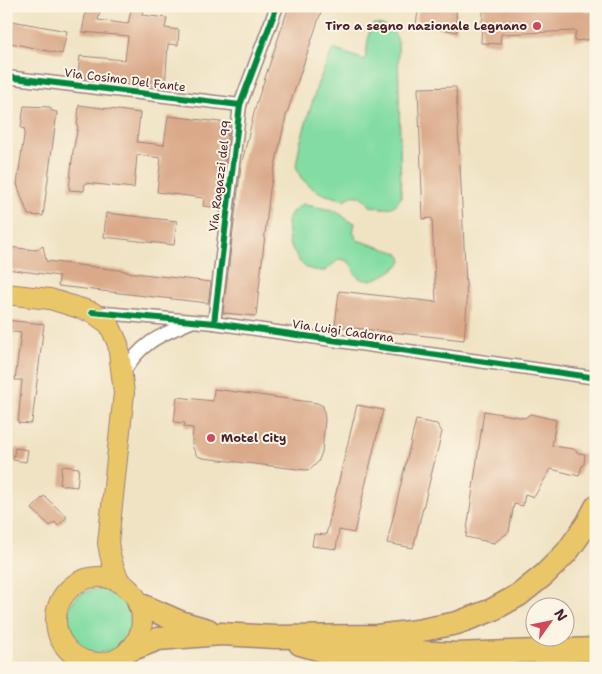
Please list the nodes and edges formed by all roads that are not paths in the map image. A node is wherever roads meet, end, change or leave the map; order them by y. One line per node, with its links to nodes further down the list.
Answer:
1 (277, 6): 3 (street, Via Ragazzi del 99)
2 (6, 76): 3 (street, Via Cosimo Del Fante)
3 (240, 105): 7 (street, Via Ragazzi del 99)
4 (6, 294): 5 (main road, Via Luigi Cadorna)
5 (92, 312): 6 (street, Via Luigi Cadorna); 8 (main road)
6 (192, 321): 7 (street, Via Luigi Cadorna); 8 (street, Via Luigi Cadorna)
7 (214, 323): 9 (street, Via Luigi Cadorna)
8 (122, 375): 11 (main road)
9 (590, 377)
10 (596, 507): 14 (highway)
11 (120, 582): 12 (main road); 17 (main road)
12 (139, 604): 13 (highway); 16 (main road)
13 (221, 634): 14 (highway); 16 (highway)
14 (275, 637): 15 (highway); 18 (highway)
15 (596, 648)
16 (118, 659): 17 (main road)
17 (71, 660)
18 (383, 668)

